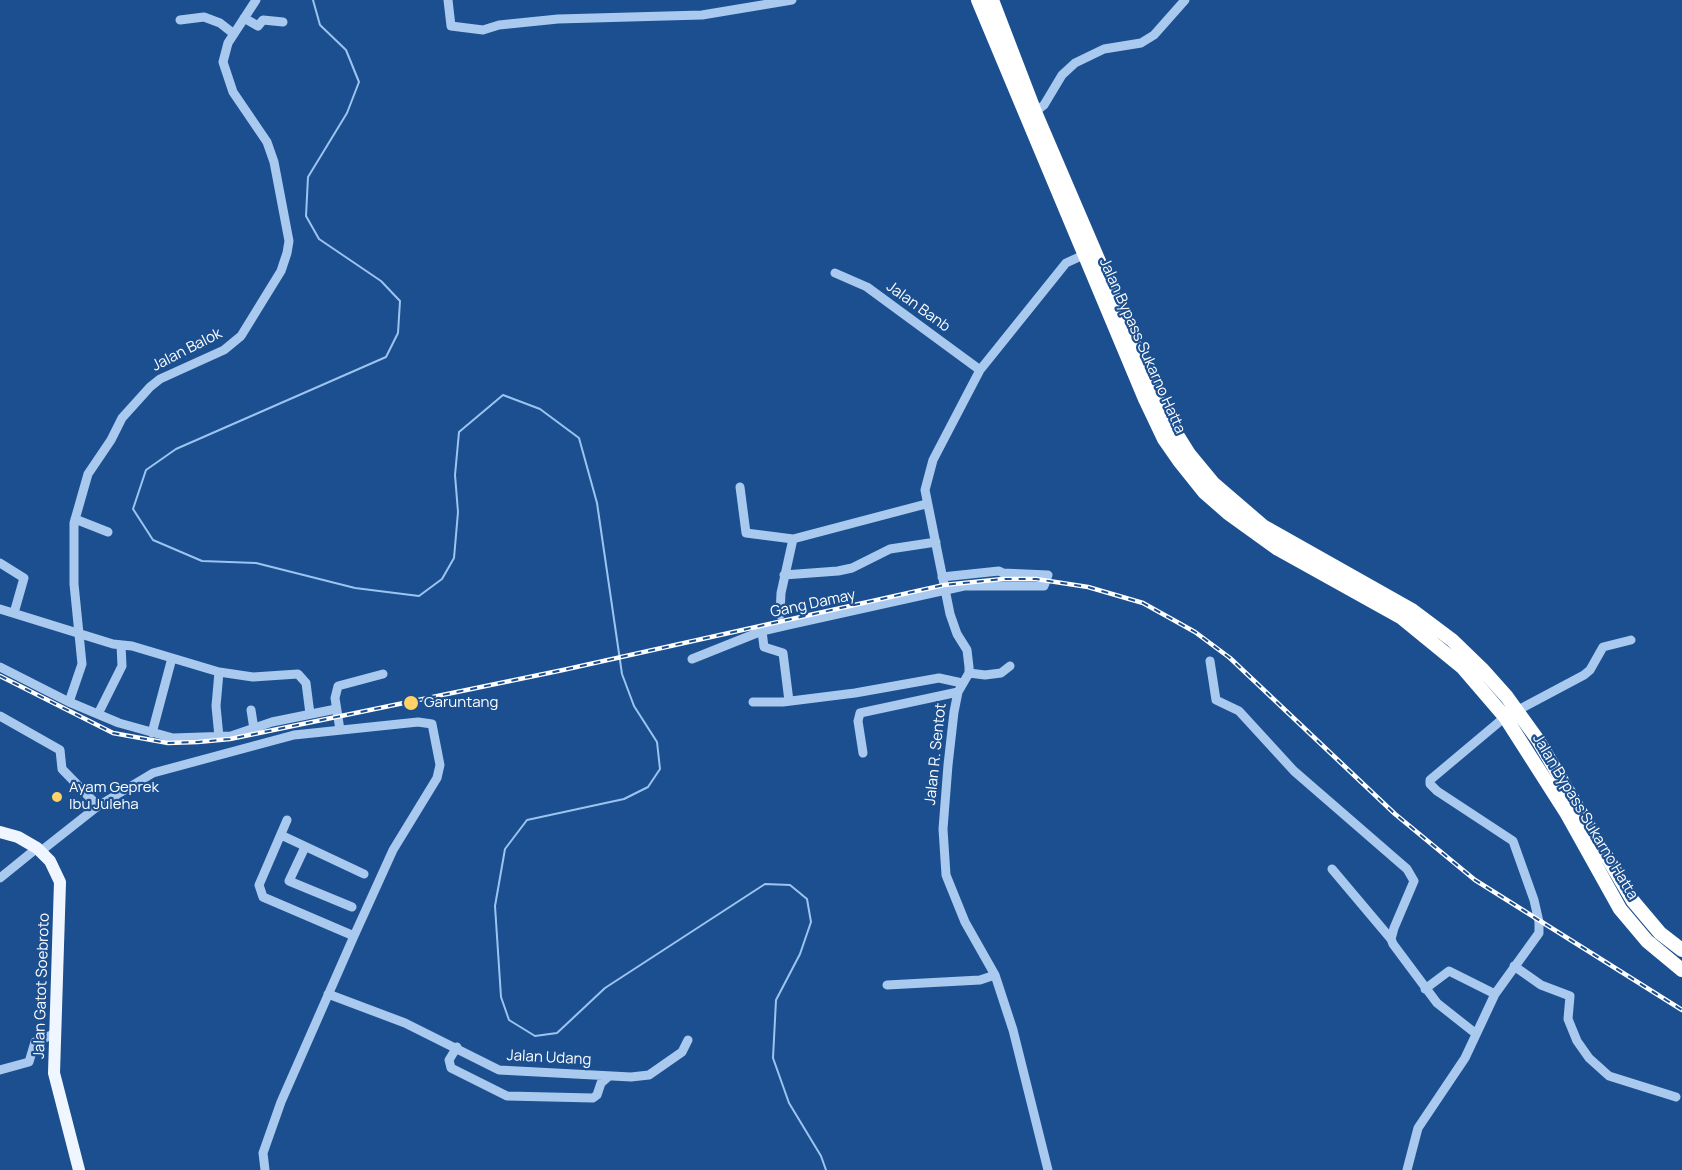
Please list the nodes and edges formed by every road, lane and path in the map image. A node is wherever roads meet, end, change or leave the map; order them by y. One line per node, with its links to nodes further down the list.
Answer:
1 (256, 0): 7 (street, Jalan Balok)
2 (448, 0): 3 (street)
3 (792, 0)
4 (978, 0): 12 (highway, Jalan Bypass Sukarno Hatta)
5 (992, 0): 11 (highway, Jalan Bypass Sukarno Hatta)
6 (1185, 0): 11 (street)
7 (244, 18): 9 (street); 10 (street, Jalan Balok)
8 (180, 20): 10 (street)
9 (283, 22)
10 (234, 34): 17 (street, Jalan Balok)
11 (1035, 112): 12 (highway, Jalan Bypass Sukarno Hatta)
12 (1089, 252): 14 (street); 46 (highway, Jalan Bypass Sukarno Hatta)
13 (835, 273): 14 (street, Jalan Banb)
14 (980, 370): 16 (street)
15 (740, 487): 19 (street)
16 (926, 504): 19 (street); 20 (street)
17 (75, 519): 18 (street); 29 (street, Jalan Balok)
18 (108, 532)
19 (792, 539): 22 (street)
20 (936, 542): 22 (street); 23 (street)
21 (0, 563): 26 (street)
22 (784, 575): 27 (street)
23 (942, 577): 24 (street); 24 (street, Gang Damay)
24 (945, 590): 28 (street, Gang Damay); 38 (street)
25 (0, 609): 26 (street)
26 (14, 613): 29 (street)
27 (780, 615)
28 (762, 631): 33 (street, Gang Damay); 41 (street)
29 (81, 634): 31 (street); 42 (street, Jalan Balok)
30 (1631, 640): 46 (street)
31 (121, 645): 32 (street); 47 (street)
32 (172, 658): 37 (street); 52 (street)
33 (692, 659)
34 (1210, 661): 66 (street)
35 (1010, 666): 38 (street)
36 (0, 667): 42 (street)
37 (219, 672): 48 (street); 53 (street)
38 (969, 673): 40 (street, Jalan R. Sentot)
39 (383, 674): 44 (street)
40 (960, 687): 41 (street); 54 (street); 70 (street, Jalan R. Sentot)
41 (789, 701): 43 (street)
42 (69, 702): 47 (street)
43 (753, 702)
44 (336, 709): 48 (street); 51 (street)
45 (250, 710): 50 (street)
46 (1511, 713): 67 (highway, Jalan Bypass Sukarno Hatta); 68 (street); 69 (highway, Jalan Bypass Sukarno Hatta)
47 (98, 714): 52 (street)
48 (310, 714): 50 (street)
49 (0, 716): 55 (street)
50 (254, 729): 53 (street)
51 (340, 730): 55 (street); 65 (street)
52 (152, 733): 53 (street)
53 (219, 737)
54 (863, 753)
55 (98, 806): 60 (street)
56 (287, 820): 58 (street)
57 (0, 832): 60 (main road)
58 (281, 836): 59 (street); 65 (street)
59 (305, 847): 62 (street); 64 (street)
60 (39, 849): 63 (street); 76 (main road, Jalan Gatot Soebroto)
61 (1332, 870): 66 (street)
62 (364, 874)
63 (0, 878)
64 (352, 907)
65 (354, 936): 73 (street)
66 (1391, 939): 72 (street)
67 (1682, 950)
68 (1514, 966): 74 (street); 81 (street)
69 (1682, 970)
70 (995, 975): 71 (street); 84 (street, Jalan R. Sentot)
71 (887, 985)
72 (1425, 989): 74 (street); 75 (street)
73 (328, 994): 78 (street, Jalan Udang); 83 (street)
74 (1495, 994): 75 (street)
75 (1475, 1033): 85 (street)
76 (54, 1034): 79 (street); 82 (main road, Jalan Gatot Soebroto)
77 (688, 1040): 80 (street, Jalan Udang)
78 (457, 1047): 80 (street, Jalan Udang); 80 (street, Jalan Udang)
79 (0, 1070)
80 (609, 1076)
81 (1676, 1097)
82 (80, 1170)
83 (265, 1170)
84 (1048, 1170)
85 (1407, 1170)

